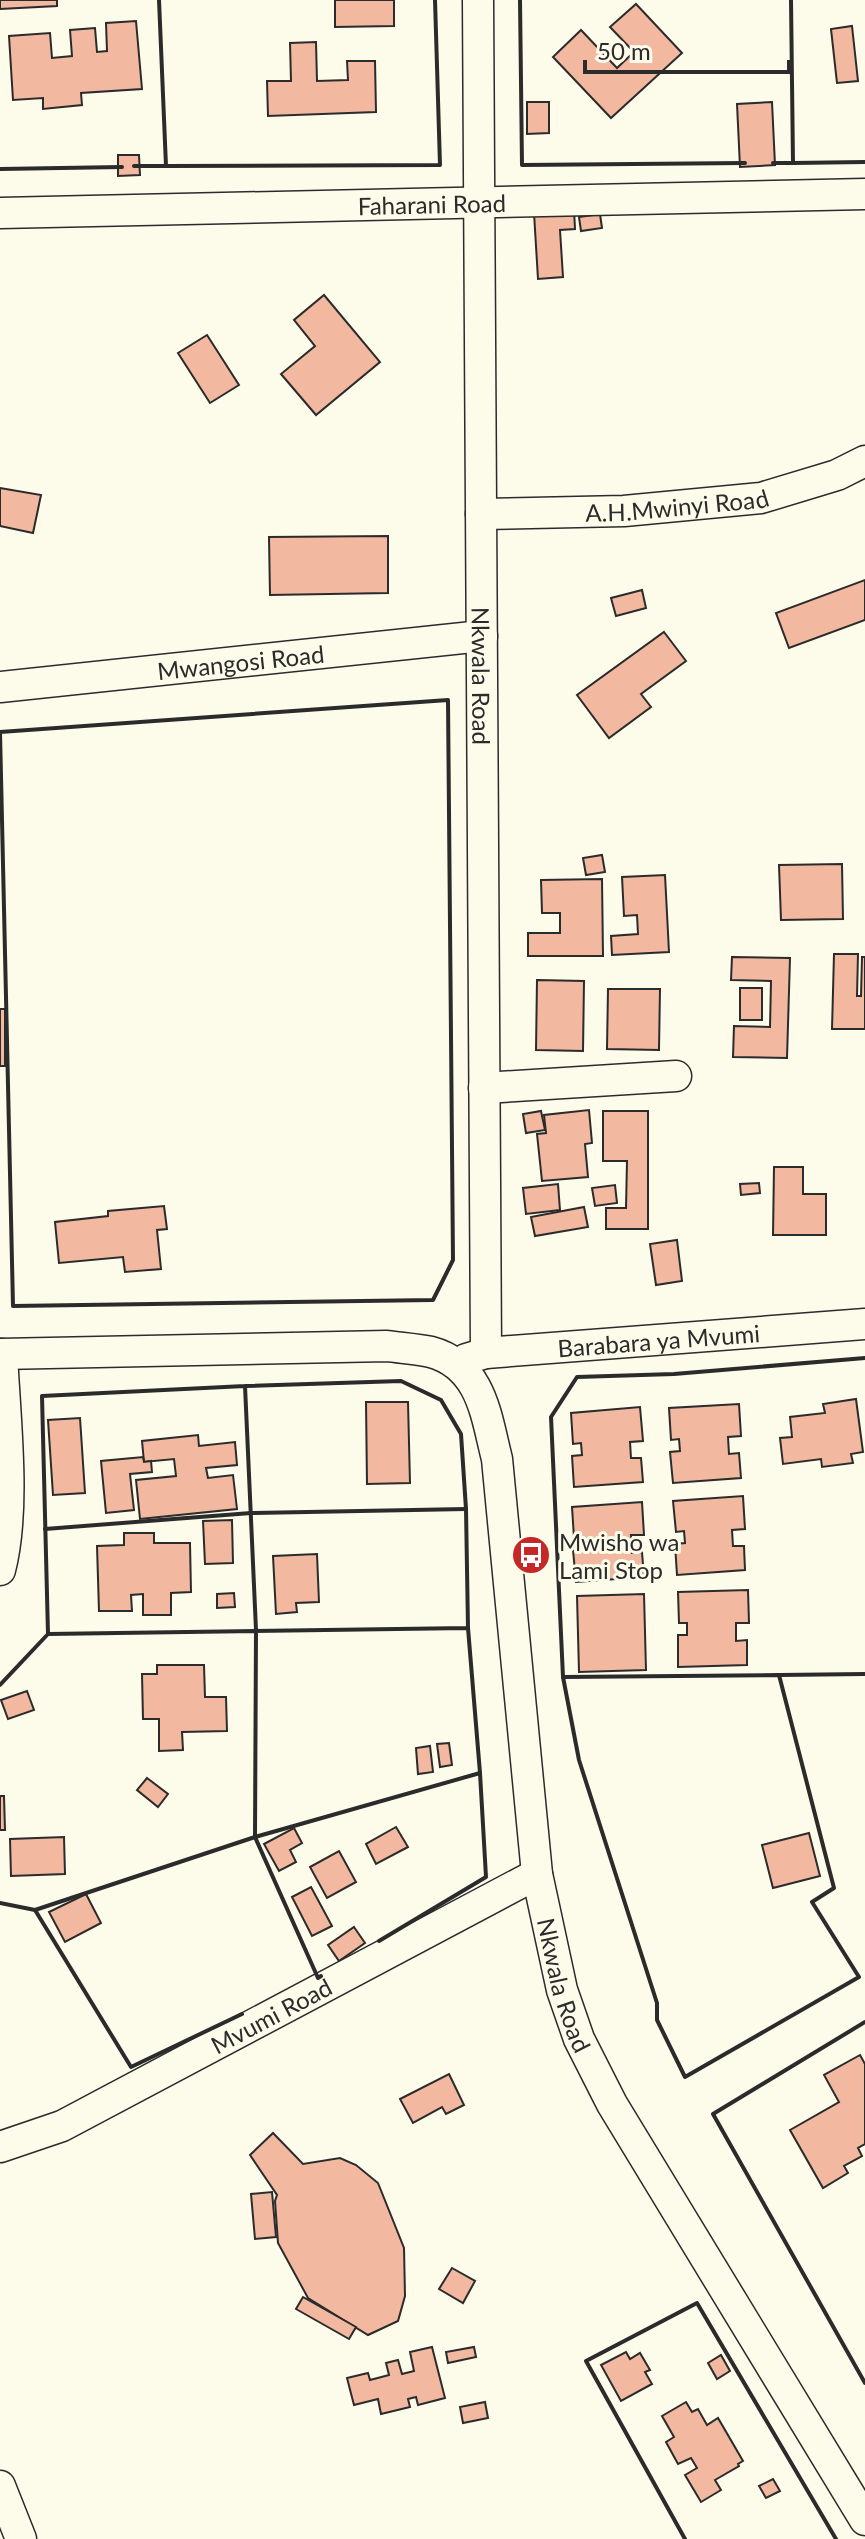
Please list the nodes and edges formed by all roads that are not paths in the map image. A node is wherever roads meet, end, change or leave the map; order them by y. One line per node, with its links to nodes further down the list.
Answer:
1 (478, 0): 3 (street, Nkwala Road)
2 (865, 194): 3 (street, Faharani Road)
3 (479, 202): 4 (street, Faharani Road); 6 (street, Nkwala Road)
4 (0, 213)
5 (865, 461): 6 (street, A.H.Mwinyi Road)
6 (481, 514): 7 (street, Nkwala Road)
7 (482, 636): 8 (street, Mwangosi Road); 10 (street, Nkwala Road)
8 (0, 687)
9 (676, 1076): 10 (street)
10 (484, 1088): 13 (street, Nkwala Road)
11 (865, 1324): 13 (street, Barabara ya Mvumi)
12 (1, 1354): 13 (street); 14 (street)
13 (470, 1365): 15 (street, Nkwala Road)
14 (0, 1570)
15 (537, 1874): 16 (street, Mvumi Road); 18 (street, Nkwala Road)
16 (0, 2147)
17 (0, 2486): 19 (street)
18 (865, 2520)
19 (21, 2539)

